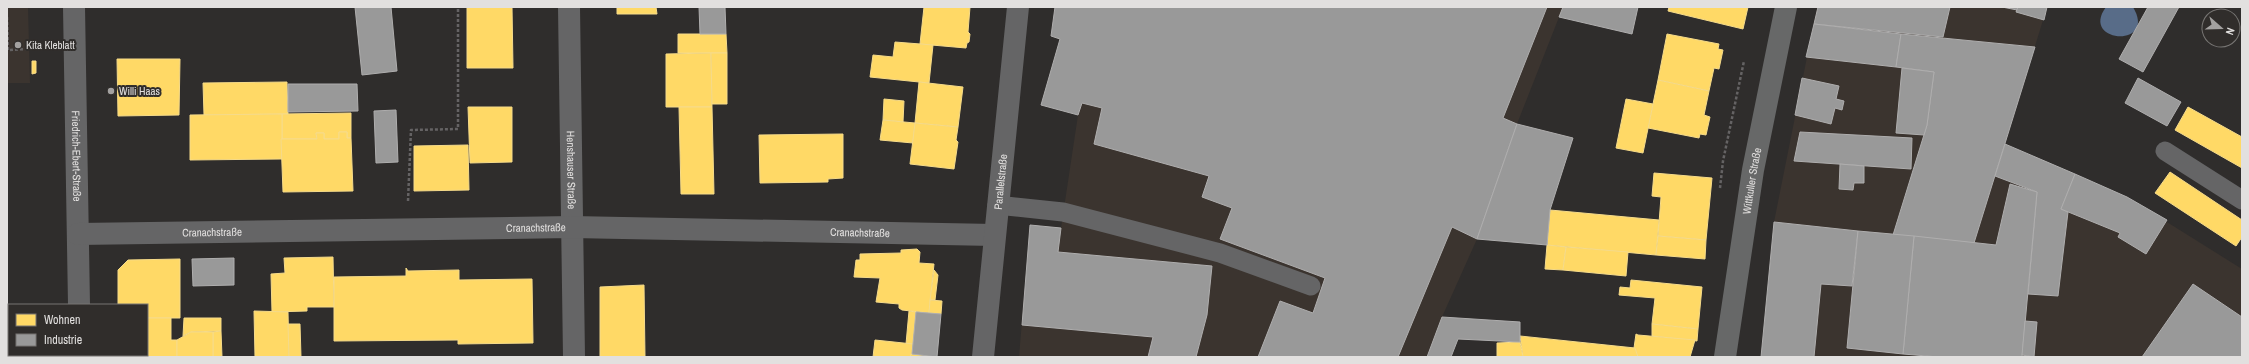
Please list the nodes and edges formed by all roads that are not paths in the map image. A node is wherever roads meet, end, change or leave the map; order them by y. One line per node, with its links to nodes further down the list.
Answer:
1 (74, 7): 9 (street, Friedrich-Ebert-Straße)
2 (569, 7): 8 (street, Henshauser Straße)
3 (1018, 7): 7 (street, Parallelstraße)
4 (1786, 7): 15 (main road, Wittkuller Straße)
5 (2165, 151): 6 (lane)
6 (2242, 200)
7 (997, 205): 10 (street, Parallelstraße); 11 (lane)
8 (572, 226): 9 (street, Cranachstraße); 10 (street, Cranachstraße); 13 (street, Henshauser Straße)
9 (78, 234): 12 (street, Friedrich-Ebert-Straße)
10 (994, 235): 14 (street, Parallelstraße)
11 (1311, 286)
12 (79, 304)
13 (574, 357)
14 (983, 357)
15 (1725, 357)

